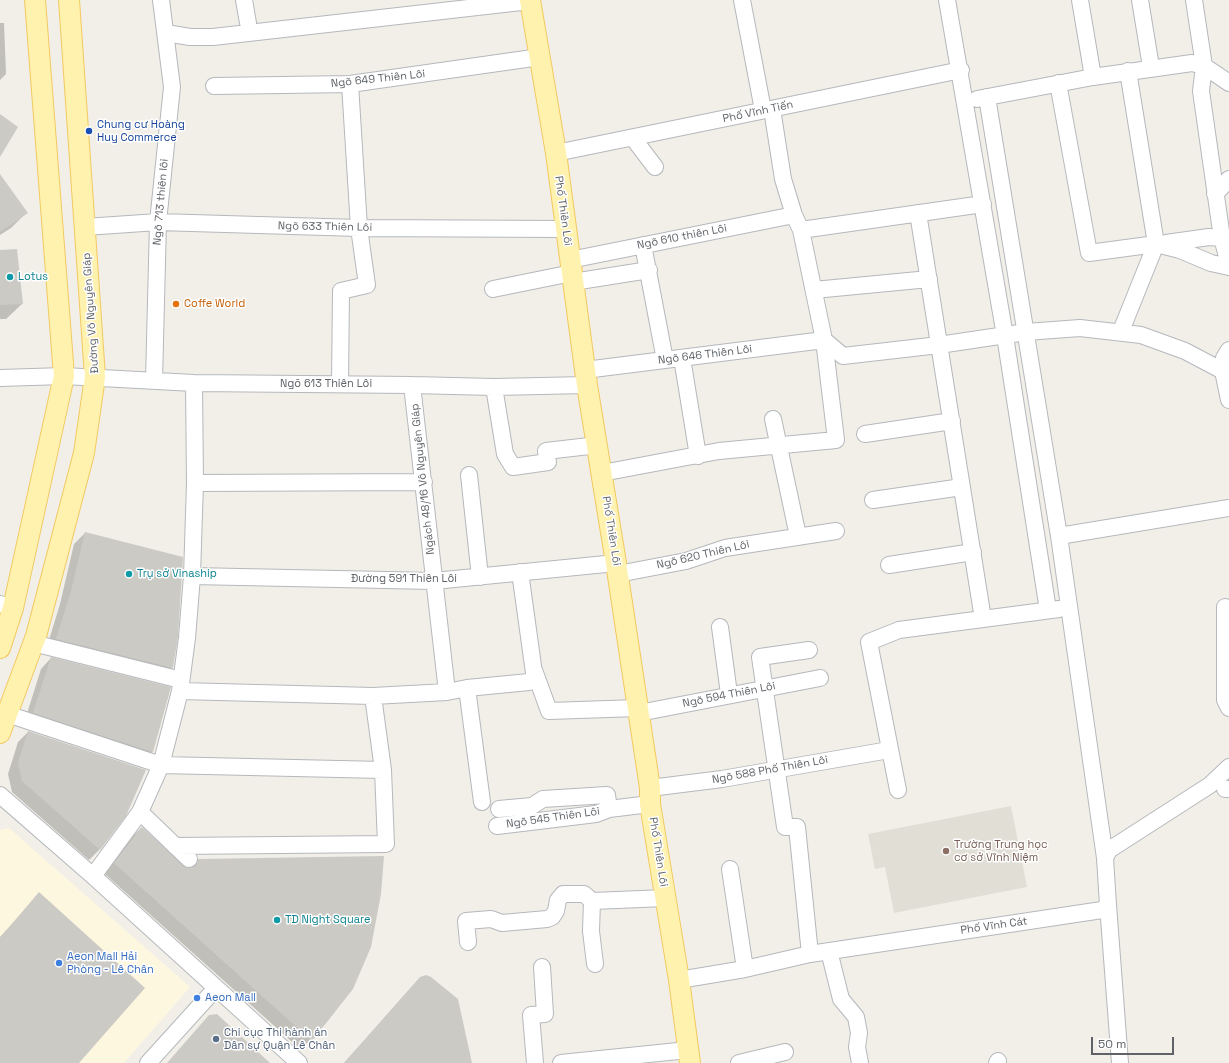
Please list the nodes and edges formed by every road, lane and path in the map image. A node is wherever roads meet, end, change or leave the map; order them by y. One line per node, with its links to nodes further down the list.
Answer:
1 (35, 0): 58 (main road)
2 (69, 0): 35 (main road, Đường Võ Nguyên Giáp)
3 (161, 0): 12 (street, Ngõ 713 thiên lôi)
4 (244, 0): 11 (street)
5 (530, 0): 12 (street); 13 (main road, Phố Thiên Lôi)
6 (742, 0): 25 (street)
7 (947, 0): 16 (street)
8 (1080, 0): 18 (street)
9 (1140, 0): 15 (street)
10 (1194, 0): 14 (street)
11 (248, 23)
12 (166, 33): 34 (street, Ngõ 713 thiên lôi)
13 (540, 58): 21 (street, Ngõ 649 Thiên Lôi); 27 (main road, Phố Thiên Lôi)
14 (1204, 66): 15 (street); 20 (street); 30 (street)
15 (1151, 68): 17 (street)
16 (961, 70): 24 (street); 25 (street, Phố Vĩnh Tiến)
17 (1128, 71): 18 (street); 40 (street)
18 (1093, 77): 19 (street)
19 (1058, 83): 23 (street); 40 (street)
20 (1229, 83)
21 (350, 84): 22 (street, Ngõ 649 Thiên Lôi); 36 (street)
22 (214, 86)
23 (986, 97): 24 (street); 50 (street)
24 (965, 101): 31 (street)
25 (768, 110): 26 (street, Phố Vĩnh Tiến); 33 (street)
26 (633, 138): 27 (street, Phố Vĩnh Tiến); 28 (street)
27 (556, 153): 37 (main road, Phố Thiên Lôi)
28 (655, 167)
29 (1229, 179): 30 (street)
30 (1215, 194): 39 (street)
31 (983, 204): 32 (street); 51 (street)
32 (918, 213): 38 (street); 46 (street)
33 (794, 215): 38 (street); 41 (street, Ngõ 610 thiên Lôi)
34 (158, 222): 35 (street, Ngõ 633 Thiên Lôi); 36 (street, Ngõ 633 Thiên Lôi); 62 (street, Ngõ 713 thiên lôi)
35 (85, 227): 59 (main road, Đường Võ Nguyên Giáp)
36 (359, 228): 37 (street, Ngõ 633 Thiên Lôi); 64 (street)
37 (566, 229): 45 (main road, Phố Thiên Lôi)
38 (801, 230): 48 (street)
39 (1225, 239): 40 (street); 42 (street)
40 (1156, 244): 43 (street); 49 (street)
41 (644, 245): 44 (street); 45 (street, Ngõ 610 thiên Lôi)
42 (1229, 264)
43 (1229, 267)
44 (649, 270): 45 (street); 56 (street)
45 (572, 272): 47 (street); 60 (main road, Phố Thiên Lôi)
46 (929, 279): 48 (street); 53 (street)
47 (493, 289)
48 (814, 290): 52 (street)
49 (1121, 331): 50 (street); 57 (street)
50 (1026, 332): 51 (street); 83 (street)
51 (1005, 336): 53 (street); 94 (street)
52 (824, 340): 53 (street); 55 (street, Ngõ 646 Thiên Lôi); 72 (street)
53 (939, 345): 69 (street)
54 (1229, 350): 57 (street)
55 (682, 358): 56 (street, Ngõ 646 Thiên Lôi); 73 (street)
56 (666, 360): 60 (street, Ngõ 646 Thiên Lôi)
57 (1226, 373): 67 (street)
58 (64, 376): 59 (street, Ngõ 613 Thiên Lôi); 61 (street, Ngõ 613 Thiên Lôi); 91 (main road)
59 (95, 377): 62 (street, Ngõ 613 Thiên Lôi); 97 (main road, Đường Võ Nguyên Giáp)
60 (586, 377): 66 (street, Ngõ 613 Thiên Lôi); 71 (main road, Phố Thiên Lôi)
61 (0, 378)
62 (154, 381): 63 (street, Ngõ 613 Thiên Lôi)
63 (194, 383): 64 (street, Ngõ 613 Thiên Lôi); 77 (street)
64 (340, 384): 65 (street, Ngõ 613 Thiên Lôi)
65 (412, 385): 66 (street, Ngõ 613 Thiên Lôi); 76 (street, Ngách 48/16 Vô Nguyên Giáp)
66 (494, 387): 71 (street)
67 (1229, 400)
68 (773, 419): 72 (street)
69 (952, 421): 70 (street); 78 (street)
70 (865, 434)
71 (598, 445): 74 (main road, Phố Thiên Lôi)
72 (779, 446): 73 (street); 82 (street)
73 (698, 456): 74 (street)
74 (602, 474): 86 (main road, Phố Thiên Lôi)
75 (469, 475): 89 (street)
76 (424, 482): 77 (street); 90 (street, Ngách 48/16 Vô Nguyên Giáp)
77 (195, 483): 88 (street)
78 (962, 487): 79 (street); 84 (street)
79 (873, 500)
80 (1229, 508): 83 (street)
81 (836, 530): 82 (street, Ngõ 620 Thiên Lôi)
82 (798, 536): 86 (street, Ngõ 620 Thiên Lôi)
83 (1059, 536): 92 (street)
84 (973, 552): 85 (street); 95 (street)
85 (889, 565)
86 (617, 568): 87 (street, Đường 591 Thiên Lôi); 109 (main road, Phố Thiên Lôi)
87 (520, 572): 89 (street, Đường 591 Thiên Lôi); 100 (street)
88 (192, 576): 90 (street, Đường 591 Thiên Lôi); 102 (street)
89 (480, 577): 90 (street, Đường 591 Thiên Lôi)
90 (434, 581): 105 (street, Ngách 48/16 Vô Nguyên Giáp)
91 (6, 606): 98 (main road)
92 (1069, 607): 94 (street); 128 (street)
93 (1225, 607): 108 (street)
94 (1048, 610): 95 (street)
95 (983, 619): 112 (street)
96 (720, 627): 106 (street)
97 (33, 644): 102 (street); 110 (main road, Đường Võ Nguyên Giáp)
98 (0, 648)
99 (808, 650): 104 (street)
100 (534, 670): 103 (street); 109 (street, Ngõ 594 Thiên Lôi)
101 (820, 678): 104 (street, Ngõ 594 Thiên Lôi)
102 (180, 686): 107 (street); 113 (street)
103 (467, 688): 105 (street); 122 (street)
104 (764, 688): 106 (street, Ngõ 594 Thiên Lôi); 115 (street)
105 (447, 692): 107 (street)
106 (729, 694): 109 (street, Ngõ 594 Thiên Lôi)
107 (373, 696): 116 (street)
108 (1229, 708)
109 (638, 710): 119 (main road, Phố Thiên Lôi)
110 (7, 714): 111 (main road, Đường Võ Nguyên Giáp); 113 (street)
111 (0, 733)
112 (889, 750): 115 (street, Ngõ 588 Phố Thiên Lôi); 117 (street)
113 (161, 765): 116 (street); 125 (street)
114 (1229, 767): 128 (street)
115 (778, 768): 119 (street, Ngõ 588 Phố Thiên Lôi); 137 (street)
116 (383, 770): 127 (street)
117 (898, 790)
118 (0, 795): 131 (street)
119 (650, 796): 124 (street, Ngõ 545 Thiên Lôi); 132 (main road, Phố Thiên Lôi)
120 (518, 798): 121 (street)
121 (543, 799): 123 (street, Ngõ 545 Thiên Lôi); 124 (street, Ngõ 545 Thiên Lôi)
122 (482, 802)
123 (499, 809)
124 (610, 809): 126 (street, Ngõ 545 Thiên Lôi)
125 (140, 812): 127 (street); 131 (street)
126 (497, 826)
127 (175, 846): 129 (street)
128 (1105, 858): 134 (street)
129 (189, 859)
130 (730, 869): 140 (street)
131 (93, 876): 142 (street)
132 (666, 898): 133 (street); 141 (main road, Phố Thiên Lôi)
133 (592, 902): 135 (street); 138 (street)
134 (1108, 905): 136 (street, Phố Vĩnh Cát); 145 (street)
135 (468, 942)
136 (829, 951): 137 (street, Phố Vĩnh Cát); 151 (street)
137 (810, 954): 140 (street, Phố Vĩnh Cát)
138 (595, 964)
139 (542, 967): 148 (street)
140 (745, 969): 141 (street, Phố Vĩnh Cát)
141 (679, 980): 144 (main road, Phố Thiên Lôi)
142 (216, 988): 146 (street); 147 (street)
143 (785, 1052): 150 (street)
144 (689, 1056): 149 (street)
145 (1118, 1062)
146 (148, 1063)
147 (299, 1063)
148 (535, 1063)
149 (561, 1063)
150 (739, 1063)
151 (860, 1063)

